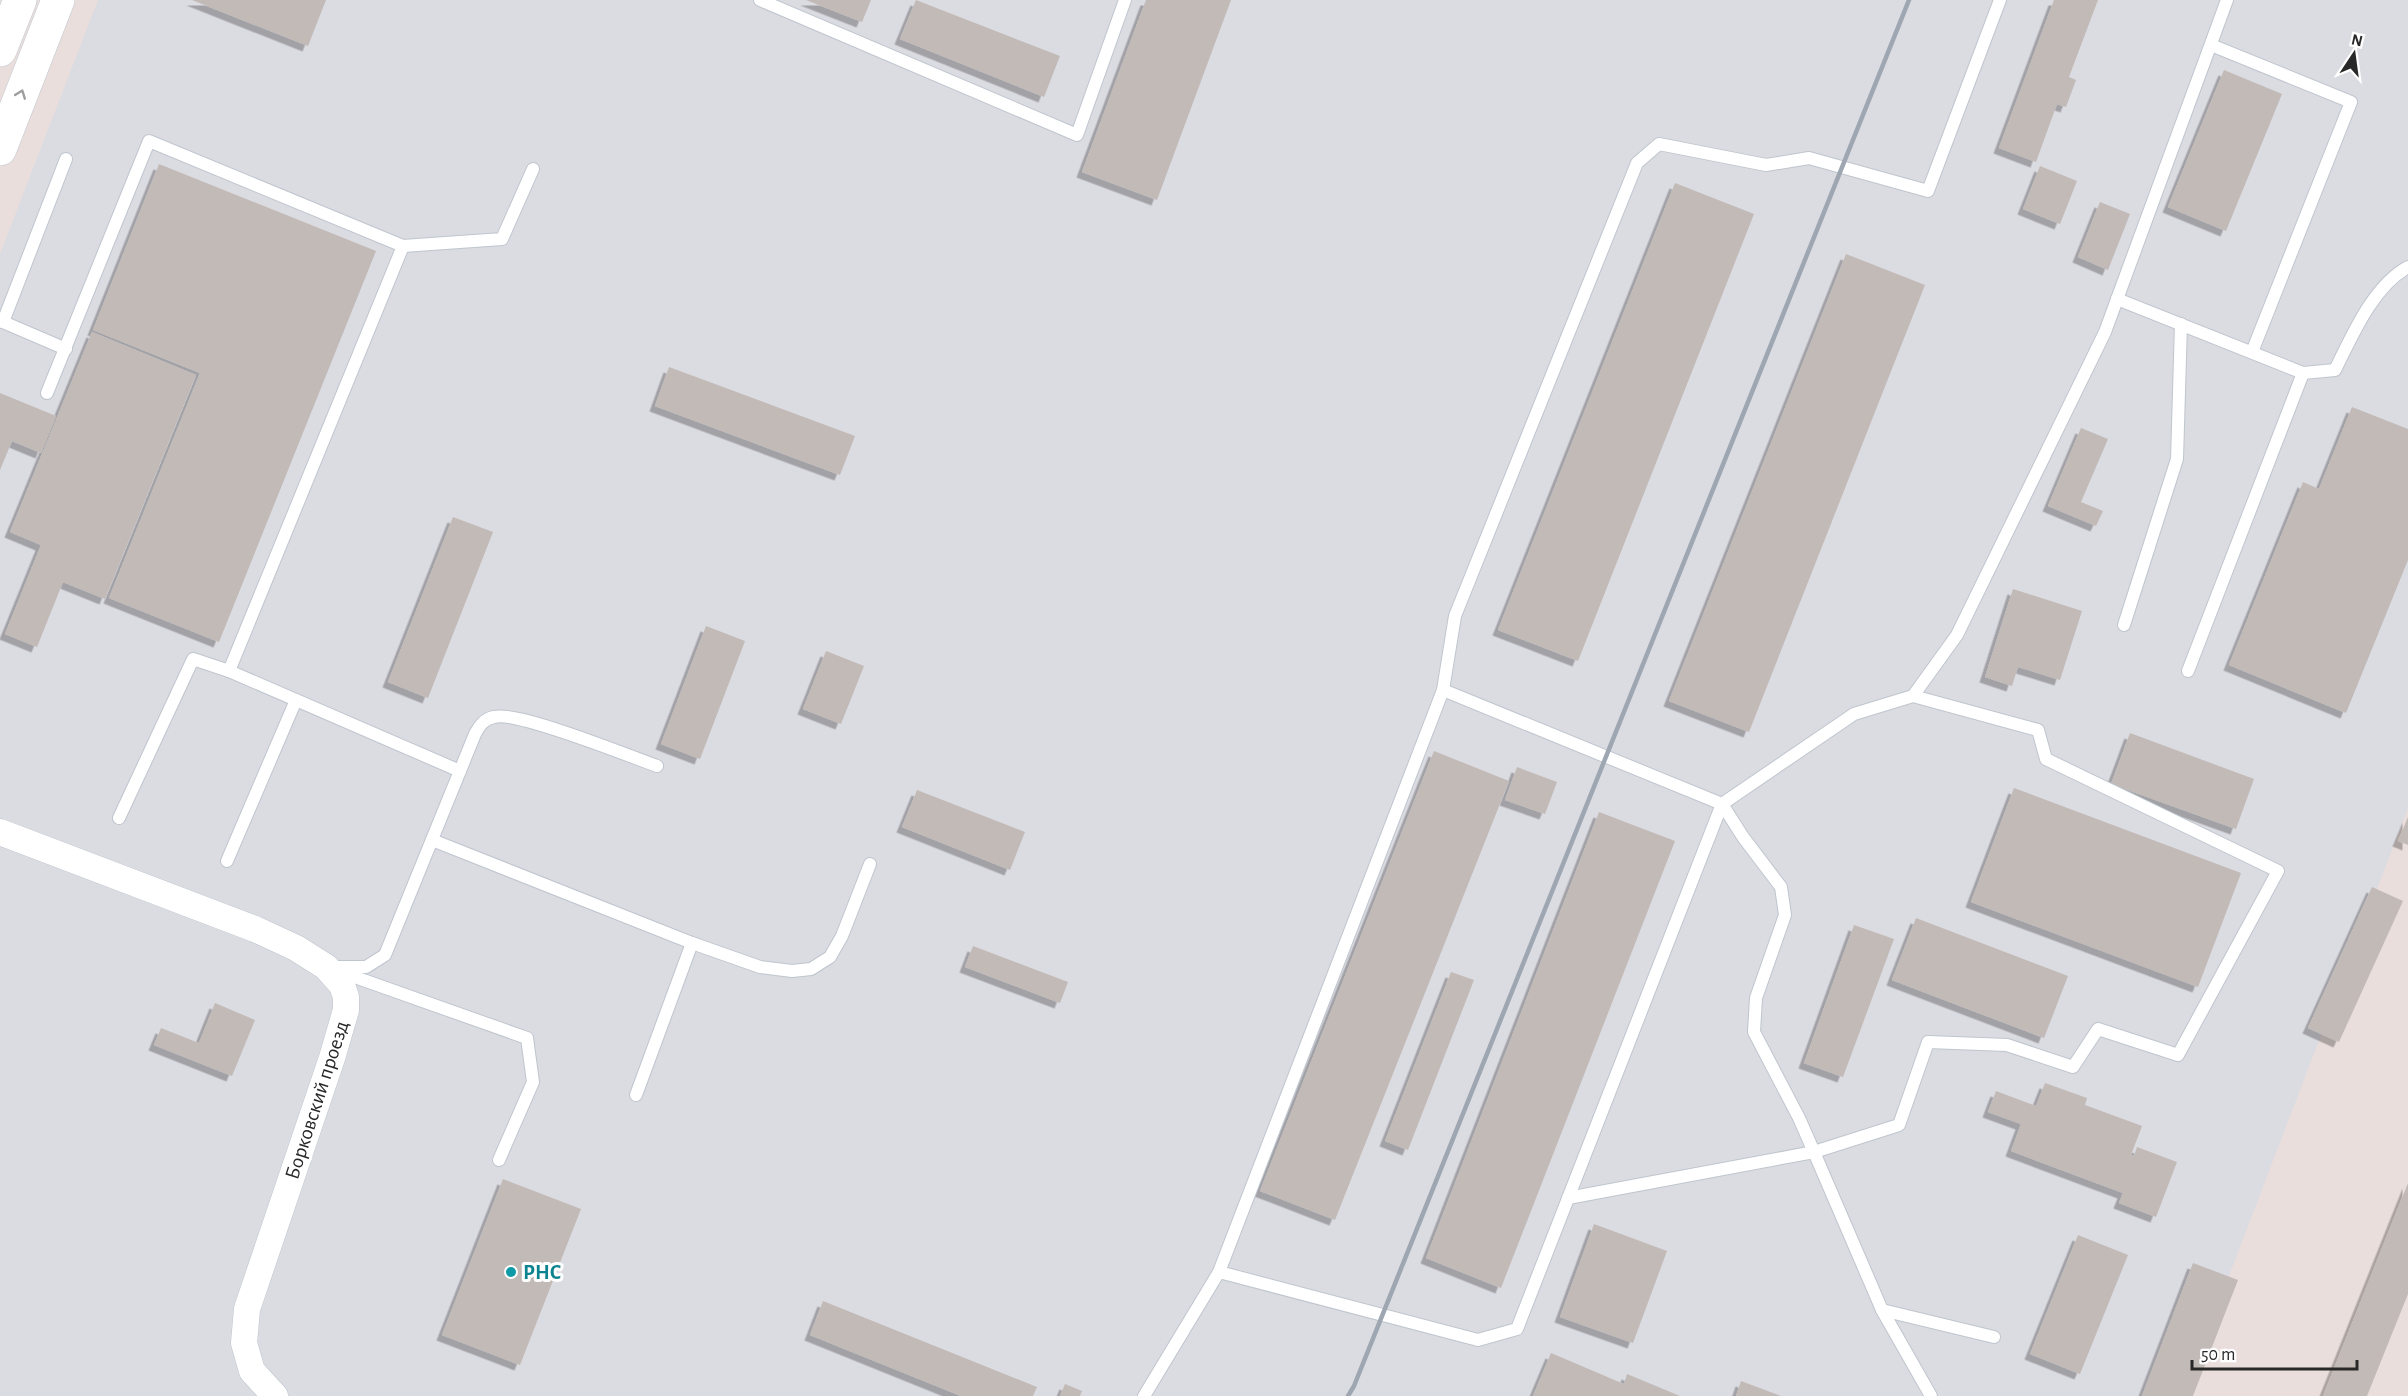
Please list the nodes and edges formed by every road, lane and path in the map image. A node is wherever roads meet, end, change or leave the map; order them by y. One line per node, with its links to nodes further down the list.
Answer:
1 (20, 0): 8 (main road)
2 (58, 0): 9 (main road, one-way to 2)
3 (760, 0): 4 (lane)
4 (1125, 0)
5 (2000, 0): 24 (lane)
6 (2227, 0): 7 (lane)
7 (2211, 45): 14 (lane); 18 (lane)
8 (0, 50)
9 (0, 148)
10 (66, 159): 15 (lane)
11 (533, 170): 12 (lane)
12 (403, 246): 17 (lane); 22 (lane)
13 (2408, 267): 19 (lane)
14 (2117, 299): 16 (lane); 25 (lane)
15 (2, 321): 17 (lane)
16 (2181, 324): 18 (lane); 21 (lane)
17 (66, 350): 20 (lane)
18 (2252, 352): 19 (lane)
19 (2303, 373): 23 (lane)
20 (47, 393)
21 (2124, 625)
22 (229, 671): 26 (lane); 30 (lane)
23 (2188, 671)
24 (1443, 690): 29 (lane); 41 (lane)
25 (1913, 696): 29 (lane); 38 (lane)
26 (296, 700): 28 (lane); 33 (lane)
27 (657, 766): 28 (lane)
28 (460, 771): 32 (lane)
29 (1722, 804): 38 (lane); 40 (lane)
30 (120, 818)
31 (0, 832): 36 (street, Борковский проезд)
32 (432, 840): 35 (lane); 36 (lane)
33 (227, 861)
34 (870, 864): 35 (lane)
35 (692, 943): 37 (lane)
36 (326, 967): 39 (lane); 44 (street, Борковский проезд)
37 (636, 1095)
38 (1814, 1152): 40 (lane); 42 (lane)
39 (499, 1160)
40 (1568, 1198): 41 (lane)
41 (1219, 1272): 45 (lane)
42 (1882, 1310): 43 (lane); 46 (lane)
43 (1994, 1337)
44 (275, 1396)
45 (1144, 1396)
46 (1931, 1396)

